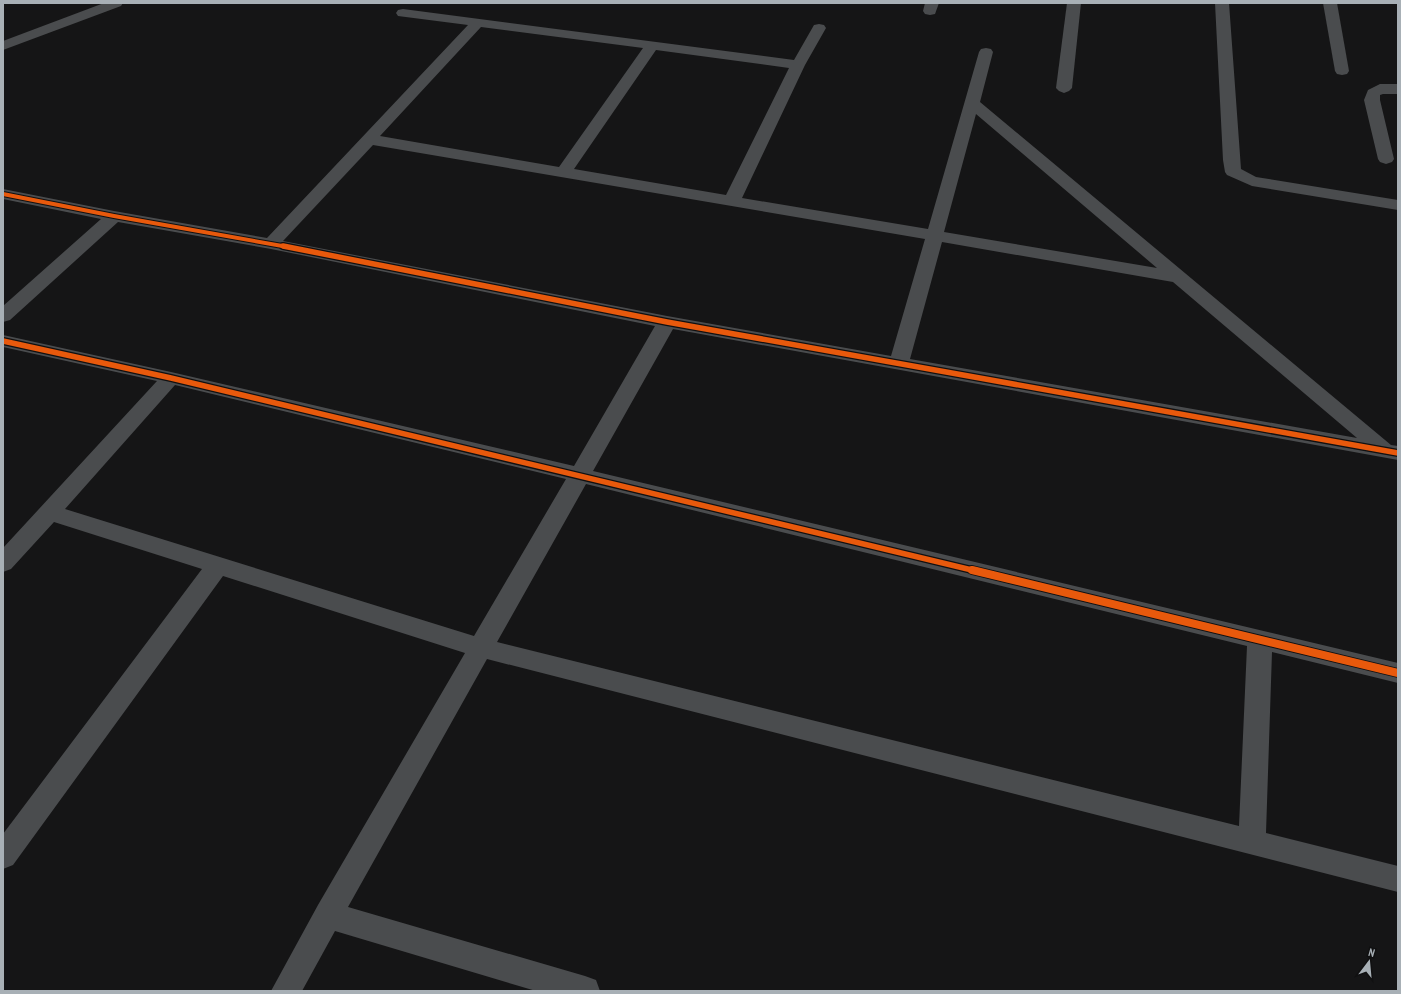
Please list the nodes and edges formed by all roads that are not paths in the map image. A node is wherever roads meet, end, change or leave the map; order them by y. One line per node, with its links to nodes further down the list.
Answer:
1 (116, 3): 8 (street)
2 (1074, 3): 13 (street)
3 (1222, 3): 21 (street)
4 (1330, 3): 12 (street)
5 (403, 13): 6 (street)
6 (478, 22): 9 (street); 16 (street)
7 (819, 28): 11 (street)
8 (3, 46)
9 (652, 46): 11 (street); 18 (street)
10 (986, 52): 15 (street)
11 (798, 65): 20 (street)
12 (1342, 71)
13 (1064, 88)
14 (1398, 89): 17 (street)
15 (972, 103): 23 (street); 25 (street)
16 (368, 139): 18 (street); 24 (street)
17 (1386, 159)
18 (564, 172): 20 (street)
19 (3, 194): 22 (street)
20 (732, 200): 23 (street)
21 (1398, 205)
22 (114, 216): 24 (street); 26 (street)
23 (935, 234): 25 (street); 29 (street)
24 (271, 244): 27 (street)
25 (1178, 277): 31 (street)
26 (3, 316)
27 (667, 322): 29 (street); 32 (street)
28 (3, 341): 30 (street)
29 (899, 363): 31 (street)
30 (171, 378): 32 (street); 33 (street)
31 (1391, 452)
32 (580, 475): 36 (street); 37 (street)
33 (49, 512): 34 (street); 35 (street)
34 (3, 563)
35 (218, 565): 37 (street); 40 (street)
36 (1260, 640): 38 (street); 39 (street)
37 (481, 648): 39 (street); 42 (street)
38 (1398, 673)
39 (1252, 842): 41 (street)
40 (3, 856)
41 (1398, 879)
42 (328, 915): 43 (street); 44 (street)
43 (286, 991)
44 (585, 991)

